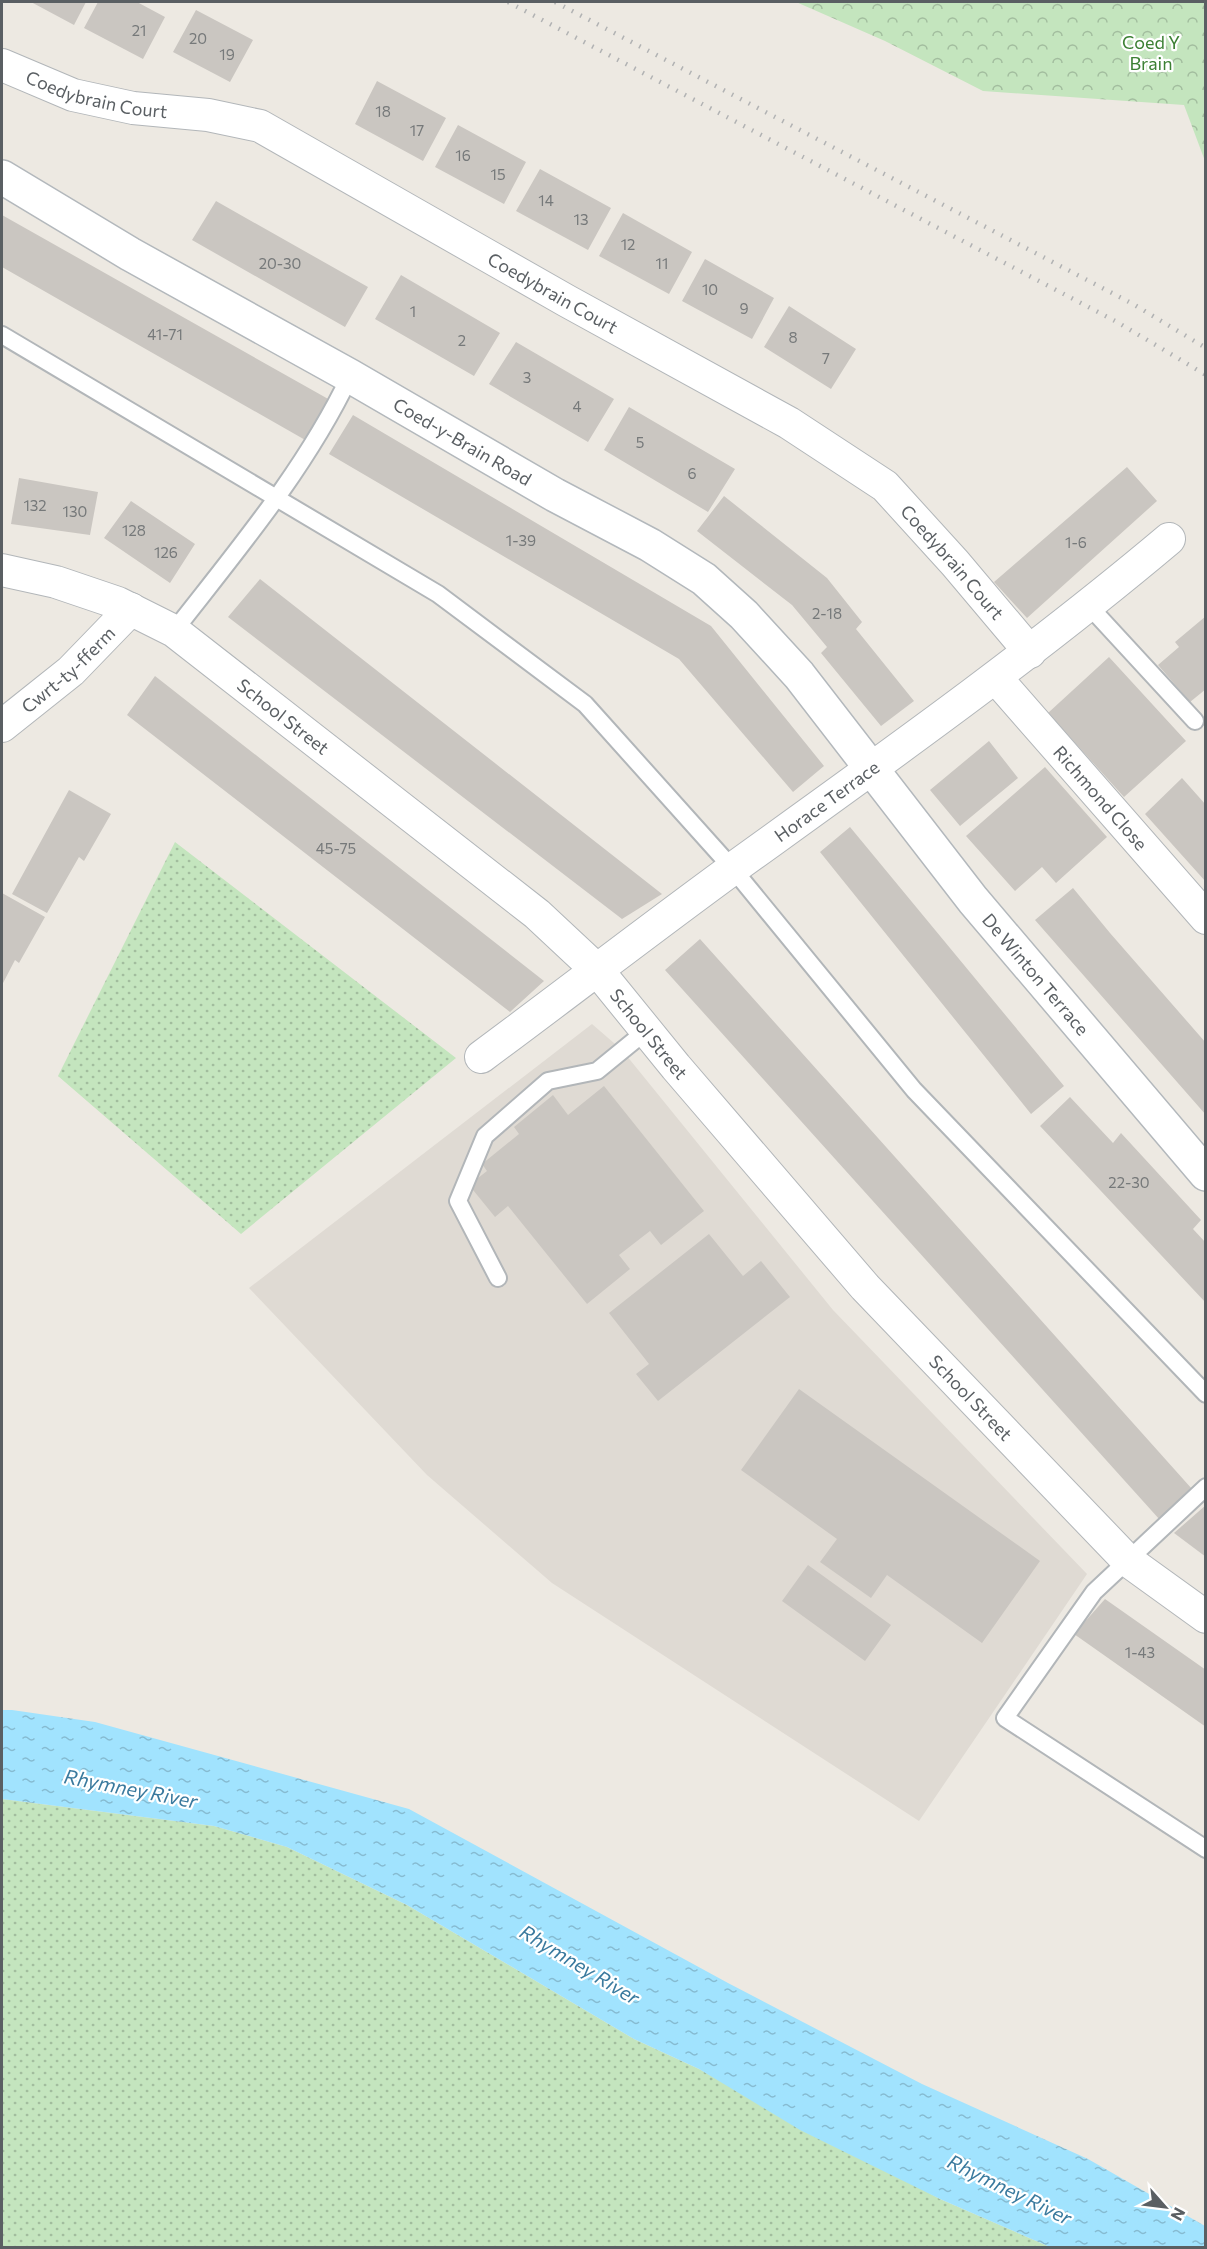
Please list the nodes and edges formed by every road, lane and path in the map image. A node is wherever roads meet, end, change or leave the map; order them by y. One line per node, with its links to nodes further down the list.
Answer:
1 (2, 65): 11 (street, Coedybrain Court)
2 (2, 177): 4 (street, Coed-y-Brain Road)
3 (2, 335): 5 (lane)
4 (350, 376): 5 (lane); 15 (street, Coed-y-Brain Road)
5 (277, 499): 10 (lane); 16 (lane)
6 (1169, 540): 8 (street, Horace Terrace)
7 (2, 570): 9 (street, School Street)
8 (1089, 606): 11 (street, Horace Terrace); 13 (lane)
9 (131, 609): 10 (street, School Street); 14 (street, Cwrt-ty-fferm)
10 (174, 631): 18 (street, School Street)
11 (1030, 652): 12 (street, Horace Terrace)
12 (996, 678): 15 (street, Horace Terrace); 17 (street, Richmond Close)
13 (1195, 721)
14 (2, 726)
15 (871, 770): 16 (street, Horace Terrace); 21 (street, De Winton Terrace)
16 (733, 869): 18 (street, Horace Terrace); 23 (lane)
17 (1206, 918)
18 (598, 971): 19 (street, School Street); 20 (street, Horace Terrace)
19 (646, 1031): 22 (lane); 25 (street, School Street)
20 (481, 1057)
21 (1206, 1174)
22 (498, 1278)
23 (1206, 1394)
24 (1206, 1487): 25 (lane)
25 (1126, 1560): 26 (street, School Street); 27 (lane)
26 (1206, 1617)
27 (1206, 1849)

